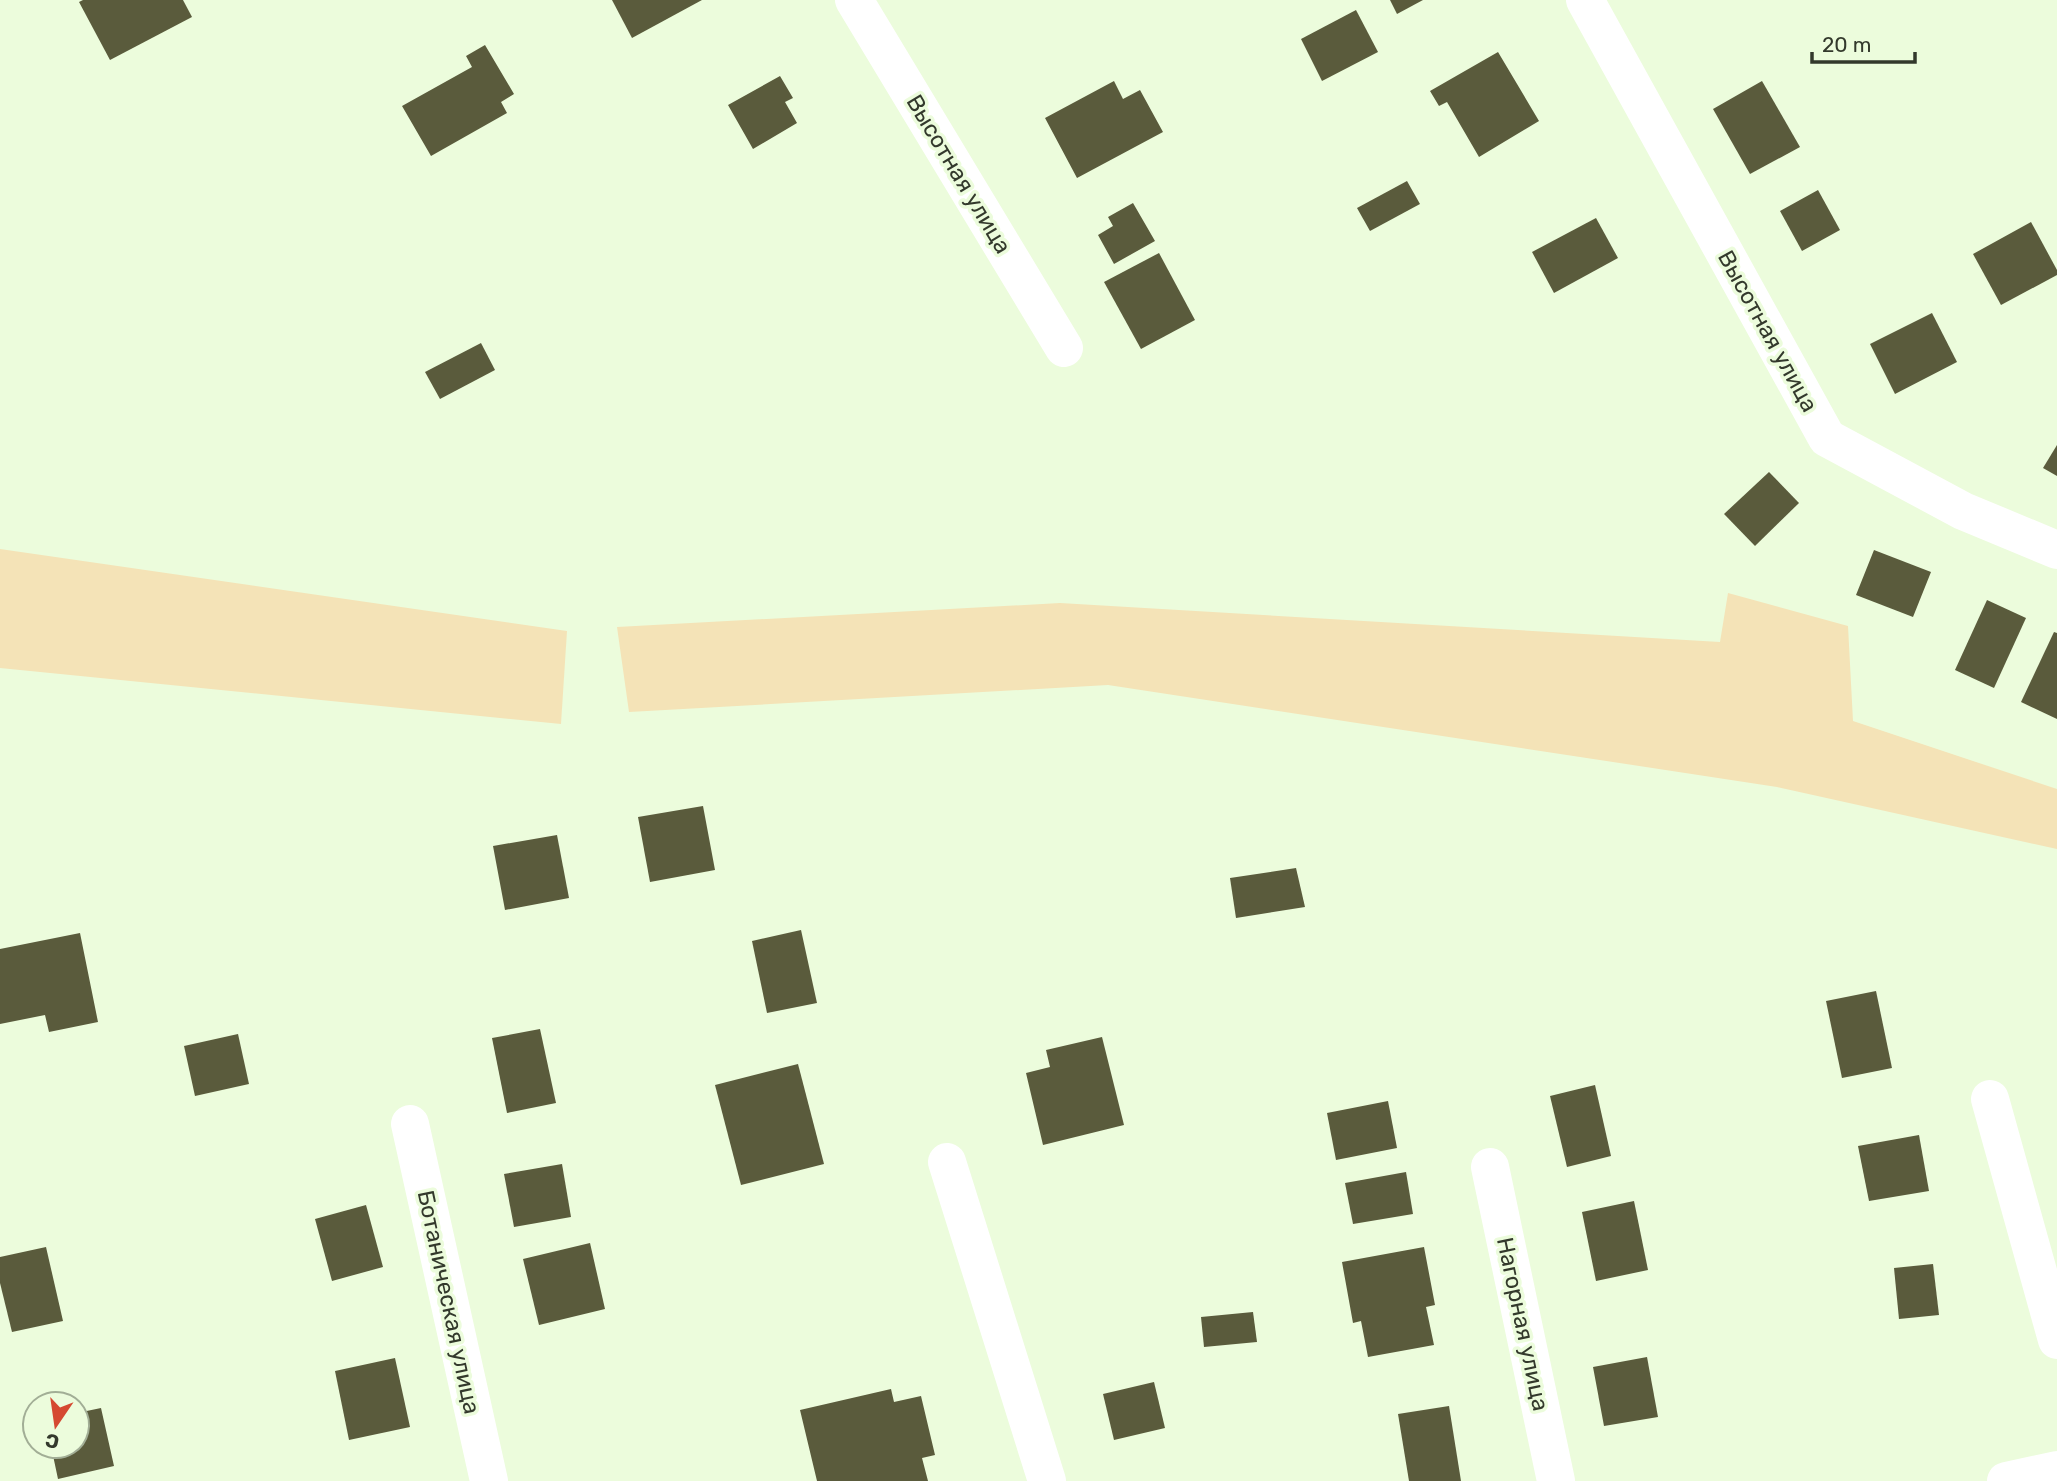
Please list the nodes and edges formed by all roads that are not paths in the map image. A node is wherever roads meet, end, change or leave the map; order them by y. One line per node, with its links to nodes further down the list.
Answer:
1 (853, 0): 3 (street, Высотная улица)
2 (1585, 0): 4 (street, Высотная улица)
3 (1064, 348)
4 (2057, 550)
5 (1990, 1099): 9 (street)
6 (410, 1124): 11 (street, Ботаническая улица)
7 (947, 1161): 12 (street)
8 (1490, 1167): 13 (street, Нагорная улица)
9 (2057, 1340)
10 (2057, 1470): 14 (street)
11 (489, 1481)
12 (1046, 1481)
13 (1556, 1481)
14 (2006, 1481)

